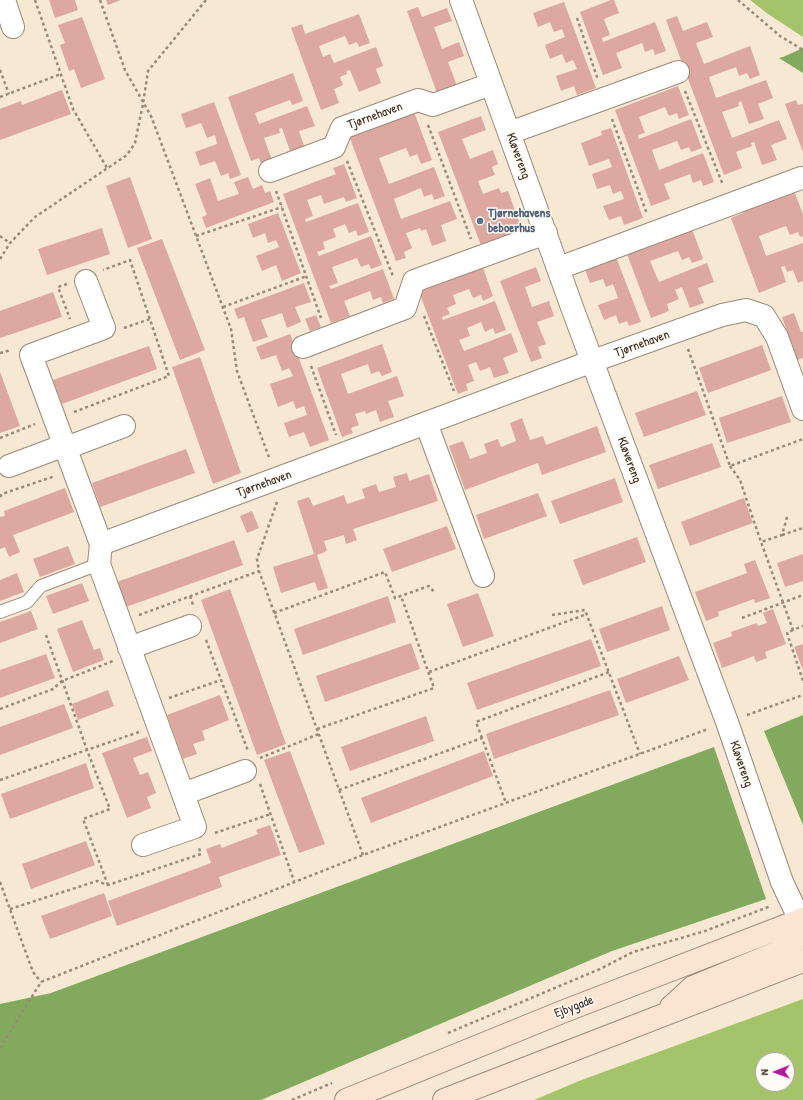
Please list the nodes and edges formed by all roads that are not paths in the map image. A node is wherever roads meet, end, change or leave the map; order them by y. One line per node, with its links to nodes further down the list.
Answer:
1 (4, 0): 3 (street)
2 (461, 0): 5 (street, Kløvereng)
3 (13, 27)
4 (678, 72): 6 (street)
5 (491, 84): 6 (street, Kløvereng); 7 (street, Tjørnehaven)
6 (509, 133): 9 (street, Kløvereng)
7 (270, 171)
8 (801, 178): 10 (street)
9 (546, 233): 10 (street, Kløvereng); 12 (street)
10 (559, 268): 13 (street, Kløvereng)
11 (86, 281): 17 (street)
12 (304, 347)
13 (593, 361): 14 (street, Tjørnehaven); 15 (street, Tjørnehaven); 27 (street, Kløvereng)
14 (803, 409)
15 (426, 423): 19 (street, Tjørnehaven); 20 (street)
16 (124, 426): 17 (street)
17 (65, 446): 18 (street); 19 (street)
18 (9, 466)
19 (100, 554): 21 (lane); 23 (street)
20 (483, 576)
21 (0, 612)
22 (196, 623): 23 (street)
23 (131, 651): 25 (street)
24 (252, 772): 25 (street)
25 (183, 794): 26 (street)
26 (144, 845)
27 (802, 921): 29 (main road); 30 (main road, Ejbygade)
28 (803, 961): 29 (main road)
29 (660, 1016): 31 (main road)
30 (346, 1100)
31 (444, 1100)

